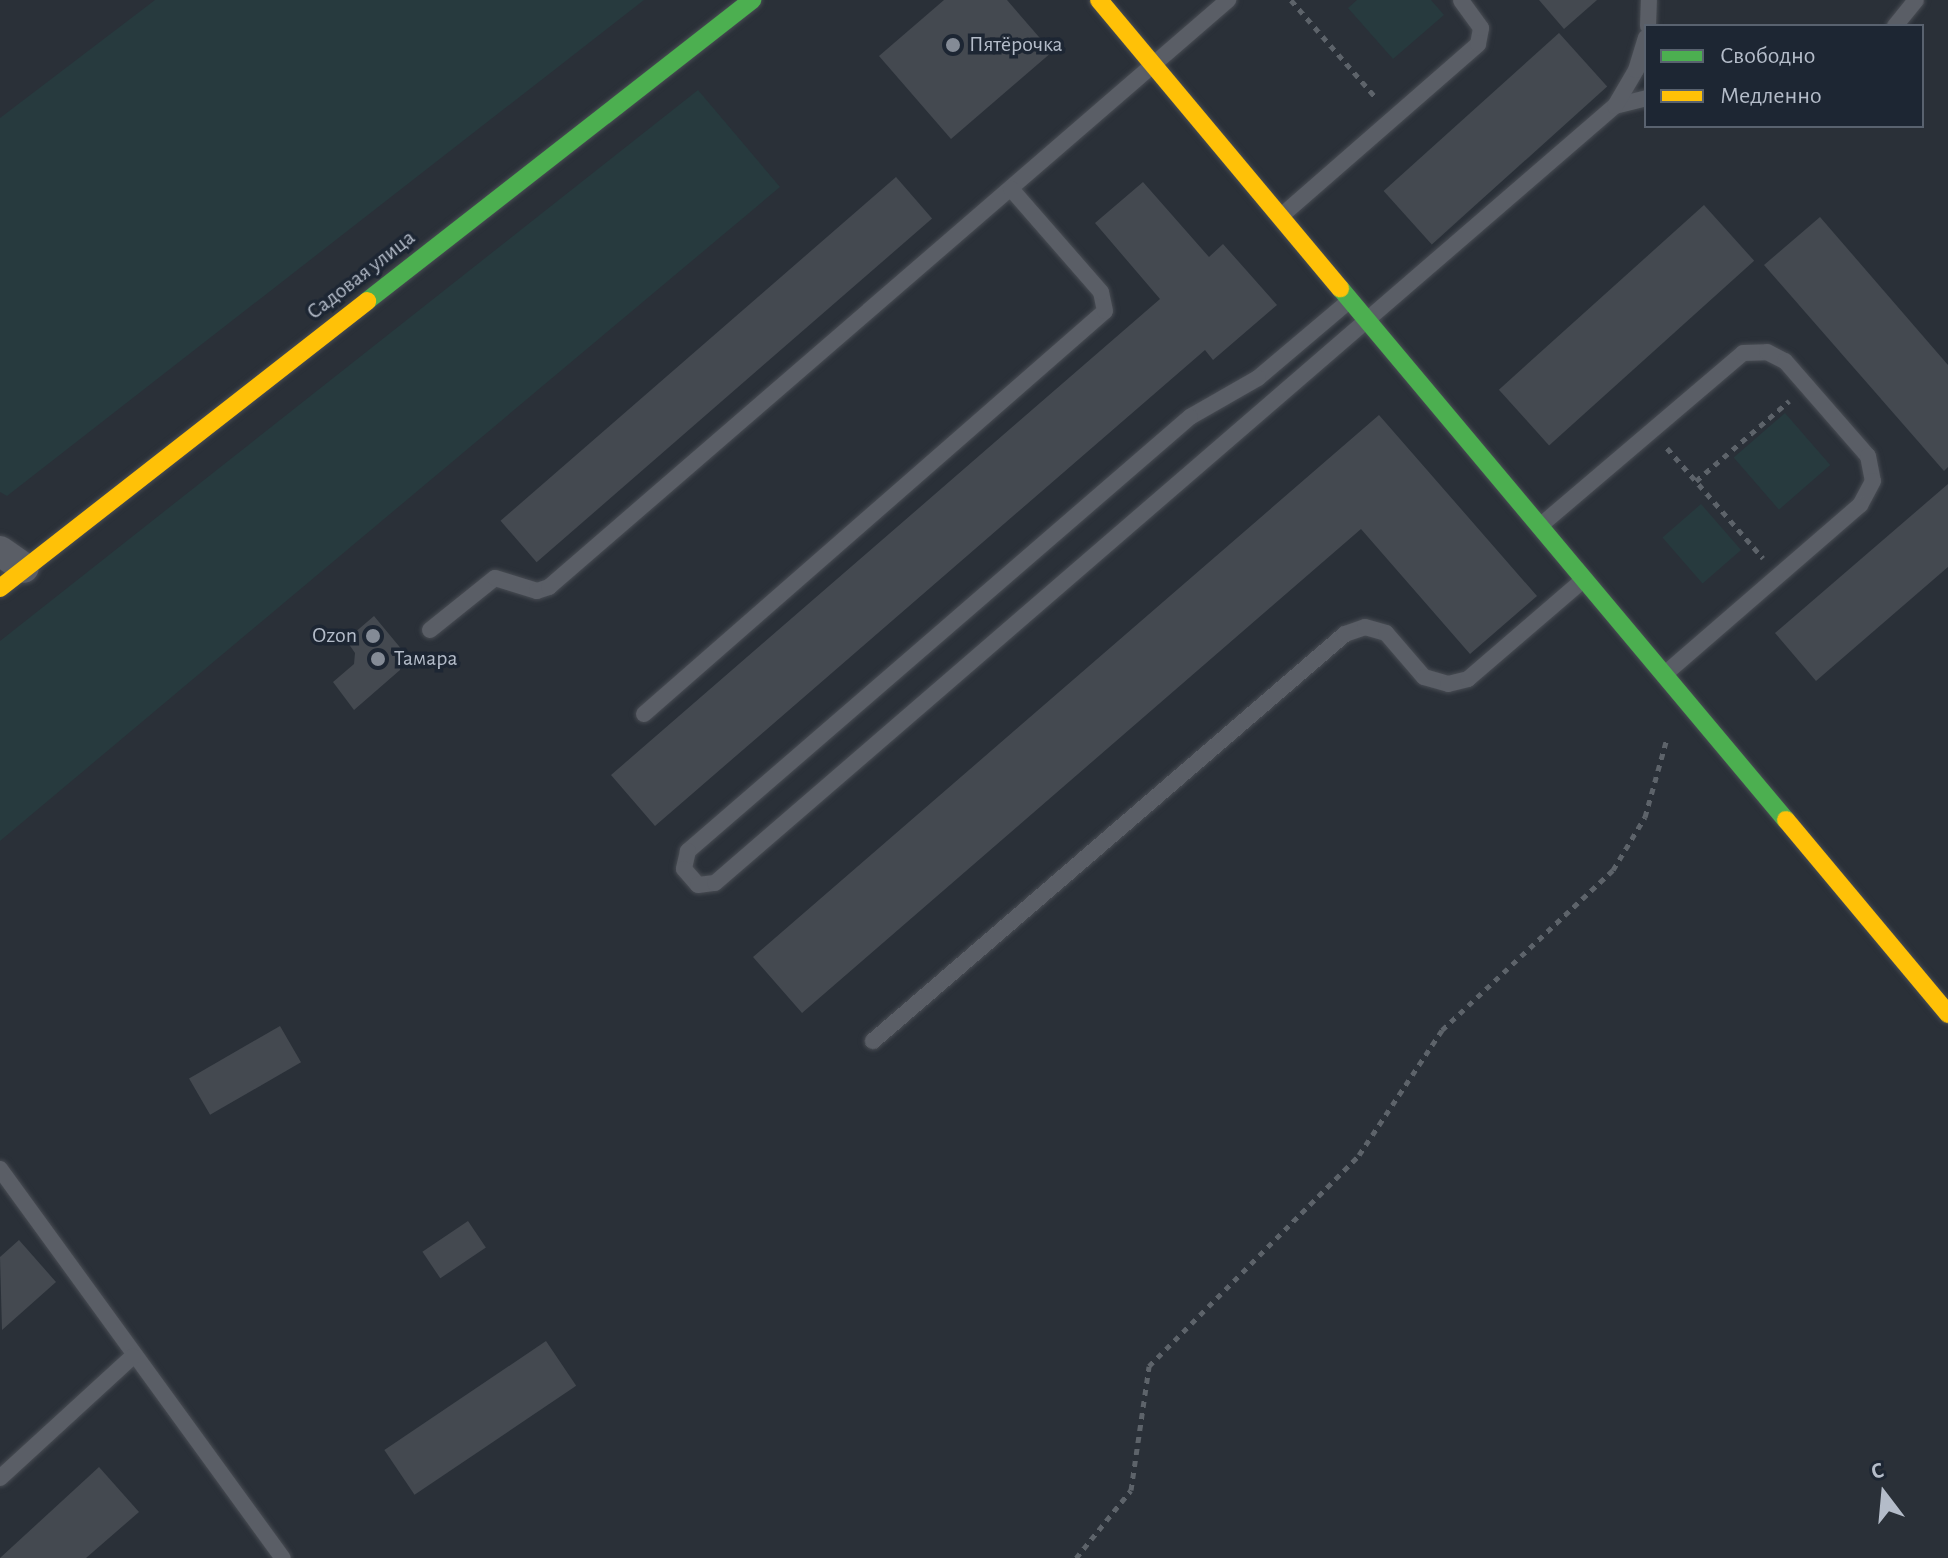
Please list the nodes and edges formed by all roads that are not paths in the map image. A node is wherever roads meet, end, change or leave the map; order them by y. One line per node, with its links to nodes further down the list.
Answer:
1 (752, 0): 18 (street, Садовая улица)
2 (1099, 0): 10 (street)
3 (1228, 0): 10 (lane)
4 (1461, 0): 14 (lane)
5 (1649, 0): 7 (lane)
6 (1916, 0): 8 (lane)
7 (1648, 24)
8 (1897, 24)
9 (1644, 42): 12 (lane)
10 (1153, 65): 13 (lane); 14 (street)
11 (1644, 99): 12 (lane)
12 (1615, 106): 16 (lane)
13 (1011, 189): 21 (lane); 23 (lane)
14 (1279, 218): 15 (street)
15 (1349, 301): 16 (street); 16 (lane)
16 (1365, 321): 17 (street)
17 (1539, 526): 19 (street); 22 (lane)
18 (12, 560): 20 (street, Садовая улица)
19 (1584, 579): 22 (street); 25 (lane)
20 (0, 588)
21 (430, 630)
22 (1671, 680): 24 (street)
23 (644, 714)
24 (1948, 1014)
25 (873, 1041)
26 (0, 1169): 27 (lane)
27 (133, 1356): 28 (lane); 29 (lane)
28 (0, 1478)
29 (283, 1558)

